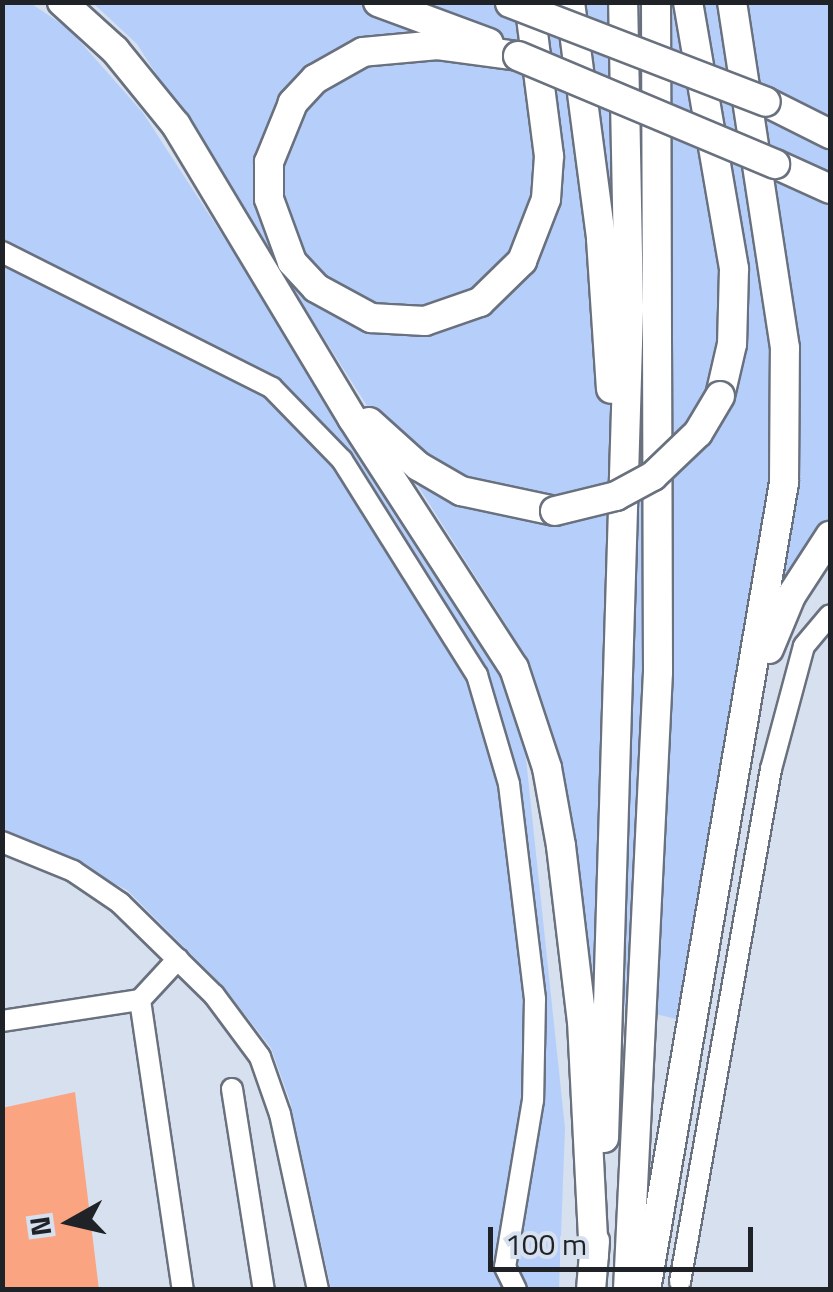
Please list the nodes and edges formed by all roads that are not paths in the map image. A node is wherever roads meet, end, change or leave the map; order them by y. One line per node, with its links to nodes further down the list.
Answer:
1 (62, 2): 16 (highway)
2 (378, 2): 10 (highway)
3 (510, 2): 11 (highway, bridge)
4 (529, 2): 10 (highway)
5 (570, 2): 18 (highway)
6 (623, 2): 18 (highway)
7 (656, 2): 33 (highway)
8 (688, 2): 16 (highway, bridge)
9 (732, 2): 20 (highway)
10 (518, 56): 14 (highway, bridge)
11 (766, 102): 12 (highway); 13 (highway)
12 (830, 111)
13 (830, 134)
14 (830, 189)
15 (2, 252): 31 (street)
16 (324, 372): 26 (highway)
17 (830, 536): 20 (highway)
18 (623, 550): 26 (highway)
19 (830, 615): 27 (street)
20 (752, 698): 34 (highway)
21 (2, 842): 22 (street)
22 (178, 960): 23 (street); 30 (street)
23 (140, 1000): 24 (street); 28 (street)
24 (2, 1021)
25 (232, 1089): 29 (street)
26 (594, 1256): 32 (highway)
27 (680, 1282)
28 (183, 1290)
29 (264, 1290)
30 (318, 1290)
31 (516, 1290)
32 (592, 1290)
33 (628, 1290)
34 (646, 1290)

